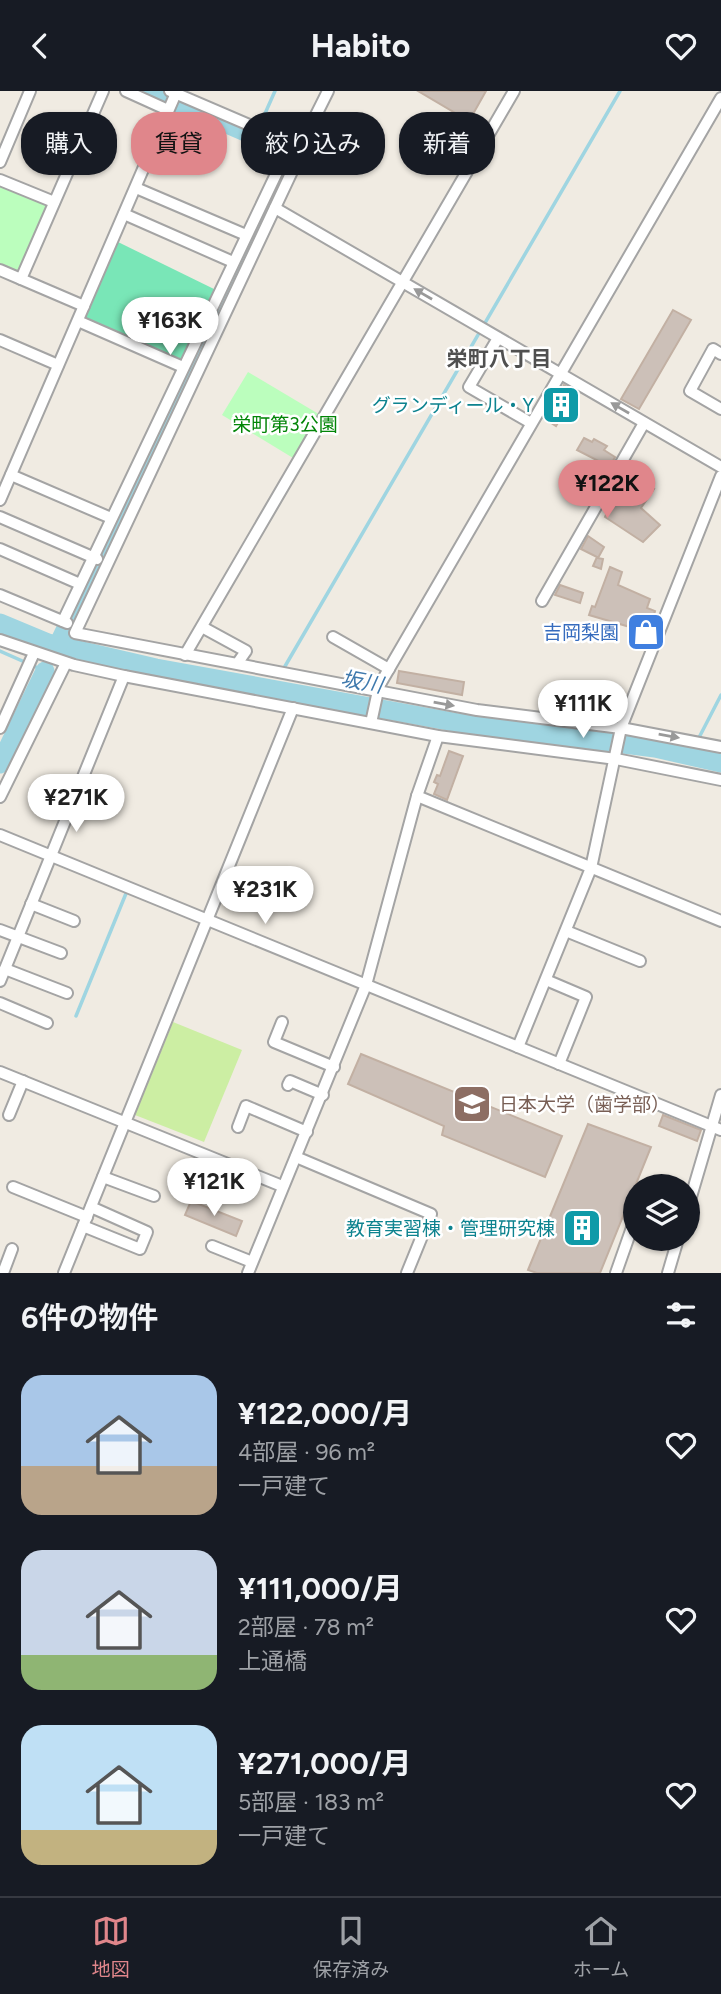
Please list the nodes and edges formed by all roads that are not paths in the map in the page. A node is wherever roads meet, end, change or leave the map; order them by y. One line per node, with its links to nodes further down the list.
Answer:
1 (30, 91): 12 (street)
2 (103, 91): 17 (street)
3 (127, 91): 9 (street)
4 (328, 91): 10 (street)
5 (514, 91): 24 (street)
6 (173, 92): 7 (street); 9 (street)
7 (191, 95): 11 (street)
8 (721, 98): 32 (street)
9 (169, 110): 16 (street)
10 (318, 112)
11 (241, 119)
12 (0, 162)
13 (276, 175): 20 (street)
14 (289, 175): 18 (street)
15 (0, 180): 17 (street)
16 (136, 188): 19 (street); 20 (street)
17 (54, 202): 23 (street)
18 (275, 208): 24 (street); 44 (street)
19 (124, 214): 21 (street); 25 (street)
20 (246, 235): 21 (street)
21 (233, 262): 31 (street)
22 (0, 269): 23 (street)
23 (22, 279): 25 (street)
24 (402, 282): 27 (street, one-way to 24); 49 (street)
25 (84, 306): 26 (street)
26 (78, 321): 30 (street); 31 (street)
27 (498, 338): 32 (street); 34 (street)
28 (0, 340): 30 (street)
29 (721, 353): 33 (street)
30 (58, 365): 37 (street)
31 (183, 367): 41 (street)
32 (561, 374): 34 (street); 35 (street, one-way to 32)
33 (721, 409)
34 (531, 423): 56 (street)
35 (644, 423): 36 (street); 47 (street)
36 (721, 467)
37 (11, 475): 39 (street); 41 (street)
38 (721, 476): 62 (street)
39 (0, 500)
40 (0, 517): 43 (street)
41 (111, 518): 43 (street)
42 (0, 549): 45 (street)
43 (93, 558): 44 (street); 45 (street)
44 (106, 563): 48 (street)
45 (80, 584): 48 (street)
46 (0, 595): 48 (street)
47 (542, 601)
48 (70, 625): 53 (street)
49 (202, 627): 53 (street); 54 (street)
50 (333, 637): 56 (street)
51 (0, 640): 52 (street)
52 (38, 654): 55 (street); 61 (street)
53 (185, 655): 58 (street)
54 (239, 661)
55 (63, 662): 57 (street); 68 (street)
56 (389, 669): 58 (street)
57 (124, 676): 59 (street); 70 (street)
58 (377, 694): 60 (street); 62 (street, one-way to 62)
59 (293, 708): 60 (street); 73 (street)
60 (371, 721): 63 (street)
61 (0, 728)
62 (620, 730): 64 (street, one-way to 64); 65 (street)
63 (438, 736): 65 (street); 67 (street)
64 (721, 747)
65 (616, 757): 66 (street); 71 (street)
66 (721, 780)
67 (417, 796): 71 (street); 84 (street)
68 (0, 797)
69 (0, 835): 70 (street)
70 (51, 855): 72 (street); 73 (street)
71 (591, 868): 75 (street); 77 (street)
72 (31, 904): 74 (street); 78 (street)
73 (208, 919): 84 (street); 98 (street)
74 (74, 921)
75 (721, 921)
76 (0, 930): 78 (street)
77 (566, 931): 80 (street); 82 (street)
78 (18, 937): 79 (street); 81 (street)
79 (61, 953)
80 (640, 961)
81 (5, 969): 83 (street); 85 (street)
82 (546, 980): 89 (street); 90 (street)
83 (0, 981)
84 (366, 985): 89 (street); 91 (street)
85 (67, 993)
86 (0, 1003): 88 (street)
87 (282, 1022): 91 (street)
88 (47, 1023)
89 (518, 1047): 90 (street)
90 (559, 1064): 100 (street)
91 (334, 1067): 95 (street)
92 (0, 1072): 93 (street)
93 (23, 1081): 97 (street); 98 (street)
94 (288, 1085): 95 (street)
95 (323, 1095): 101 (street)
96 (721, 1095): 100 (street)
97 (9, 1115)
98 (125, 1122): 104 (street); 105 (street)
99 (238, 1127): 101 (street)
100 (716, 1128): 103 (street)
101 (307, 1132): 102 (street)
102 (296, 1157): 105 (street); 116 (street)
103 (698, 1174)
104 (103, 1177): 107 (street); 108 (street)
105 (282, 1186): 113 (street)
106 (13, 1188): 108 (street)
107 (154, 1196)
108 (87, 1217): 108 (street); 115 (street)
109 (212, 1246): 113 (street)
110 (12, 1249): 114 (street)
111 (624, 1251): 117 (street)
112 (674, 1251): 118 (street)
113 (250, 1268)
114 (2, 1272)
115 (64, 1273)
116 (407, 1273)
117 (616, 1273)
118 (668, 1273)

